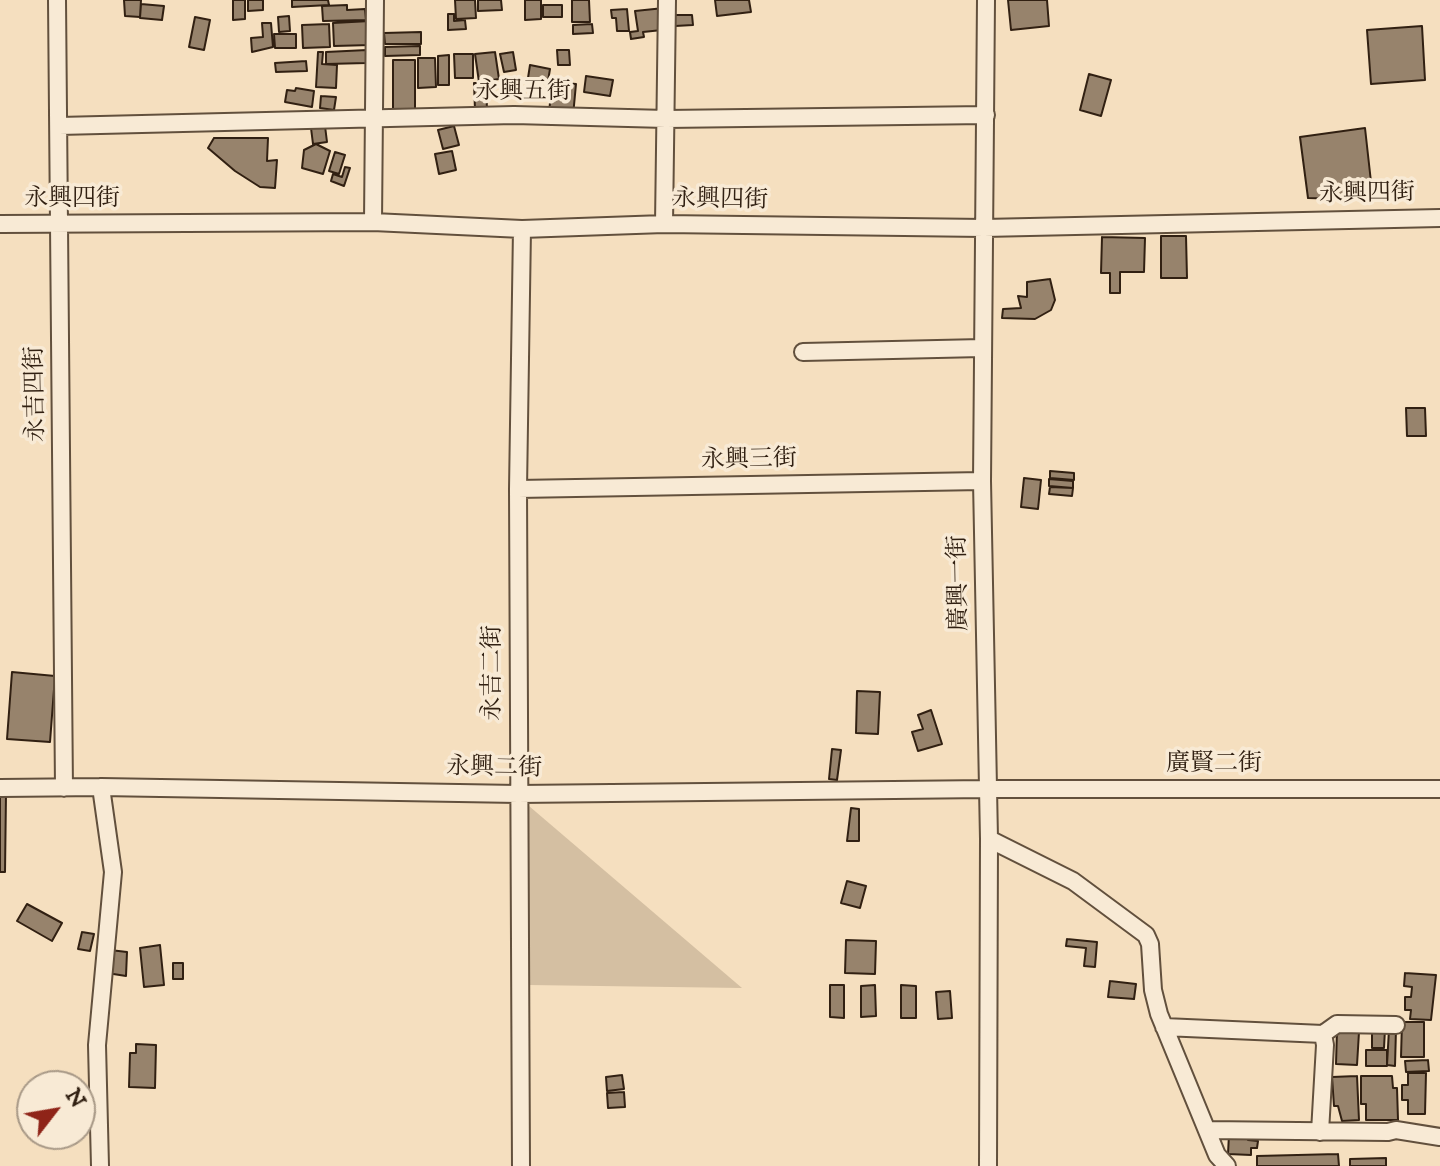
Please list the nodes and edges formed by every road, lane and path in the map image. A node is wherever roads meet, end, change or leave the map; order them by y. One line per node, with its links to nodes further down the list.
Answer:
1 (57, 0): 8 (street, 永吉四街)
2 (375, 0): 6 (street)
3 (667, 0): 7 (street)
4 (986, 0): 5 (street, 廣興一街)
5 (986, 115): 7 (street, 永興五街); 14 (street, 廣興一街)
6 (375, 119): 7 (street, 永興五街); 8 (street, 永興五街); 10 (street)
7 (666, 119): 13 (street)
8 (59, 126): 12 (street, 永吉四街)
9 (1440, 218): 14 (street, 永興四街)
10 (373, 222): 12 (street, 永興四街); 15 (street, 永興四街)
11 (0, 224): 12 (street, 永興四街)
12 (59, 224): 22 (street, 永吉四街)
13 (664, 224): 14 (street, 永興四街); 15 (street, 永興四街)
14 (984, 228): 16 (street, 廣興一街)
15 (522, 229): 19 (street, 永吉二街)
16 (982, 348): 17 (street); 18 (street, 廣興一街)
17 (803, 352)
18 (982, 481): 19 (street, 永興三街); 23 (street, 廣興一街)
19 (518, 489): 25 (street, 永吉二街)
20 (101, 787): 22 (street, 永興二街); 25 (street, 永興二街); 33 (street)
21 (0, 788): 22 (street, 永興二街)
22 (64, 788)
23 (987, 789): 24 (street, 廣賢二街); 25 (street, 永興二街); 26 (street, 廣興一街)
24 (1440, 789)
25 (518, 794): 34 (street, 永吉二街)
26 (989, 839): 28 (street); 35 (street, 廣興一街)
27 (1396, 1025): 29 (street)
28 (1164, 1027): 29 (street); 30 (street)
29 (1323, 1034): 31 (street)
30 (1207, 1130): 31 (street); 36 (street)
31 (1320, 1132): 32 (street)
32 (1440, 1137)
33 (100, 1166)
34 (521, 1166)
35 (988, 1166)
36 (1227, 1166)

